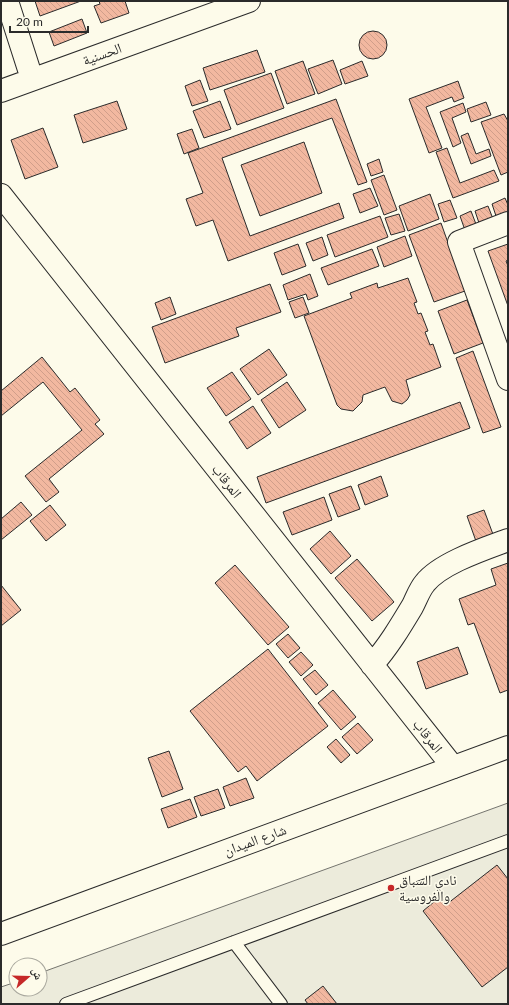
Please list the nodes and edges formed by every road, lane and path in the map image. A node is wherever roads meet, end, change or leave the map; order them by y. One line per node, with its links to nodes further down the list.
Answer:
1 (7, 1): 3 (street)
2 (249, 1): 3 (street, الحسنية)
3 (32, 79): 4 (street, الحسنية)
4 (1, 92)
5 (1, 195): 9 (street, المرقاب)
6 (508, 223): 7 (street)
7 (508, 379)
8 (508, 540): 9 (street)
9 (372, 664): 11 (street, المرقاب)
10 (508, 747): 11 (street, شارع الميدان)
11 (453, 768): 13 (street, شارع الميدان)
12 (508, 841): 14 (lane)
13 (1, 934)
14 (234, 942): 15 (lane); 16 (lane)
15 (66, 1004)
16 (281, 1004)

